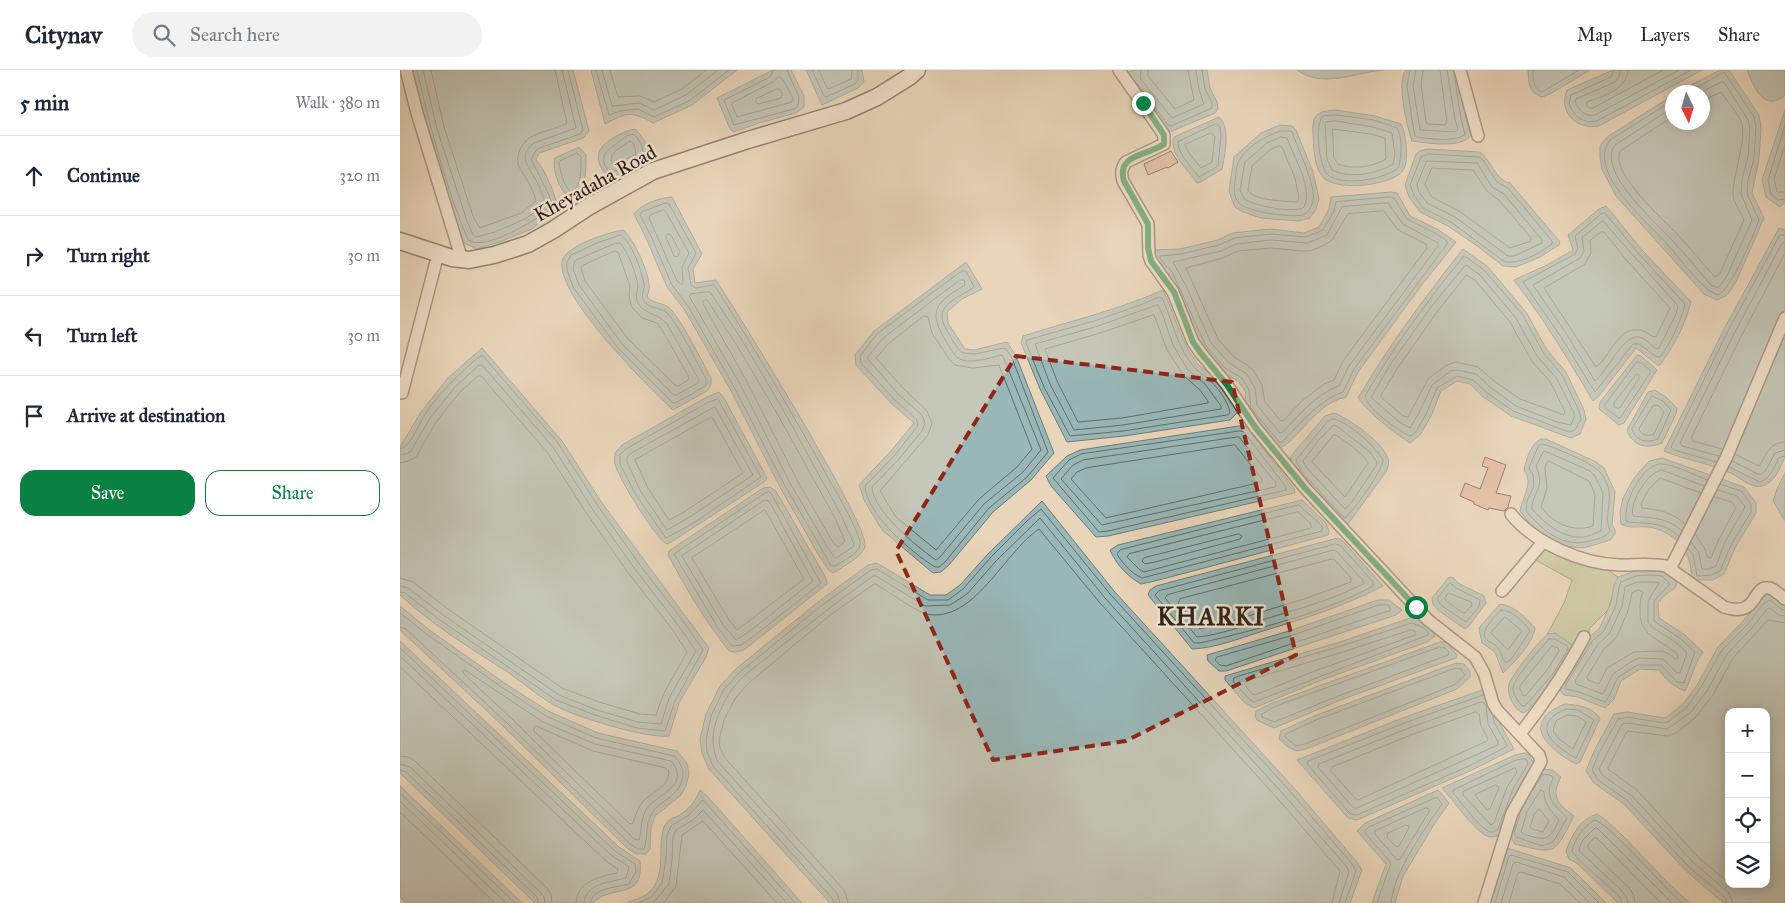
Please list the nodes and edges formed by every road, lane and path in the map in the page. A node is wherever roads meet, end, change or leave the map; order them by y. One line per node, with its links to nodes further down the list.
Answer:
1 (406, 70): 8 (street)
2 (917, 70): 8 (main road, Kheyadaha Road)
3 (1119, 70): 17 (street)
4 (1460, 70): 5 (street)
5 (1478, 136)
6 (400, 241): 7 (main road, Kheyadaha Road)
7 (438, 254): 8 (main road, Kheyadaha Road); 10 (street)
8 (462, 260)
9 (1785, 318): 13 (street)
10 (402, 393)
11 (1511, 514): 12 (street)
12 (1543, 542): 13 (street); 14 (street)
13 (1670, 569): 15 (street)
14 (1502, 591)
15 (1785, 600)
16 (1584, 637): 17 (street)
17 (1520, 734): 18 (street)
18 (1484, 903)

